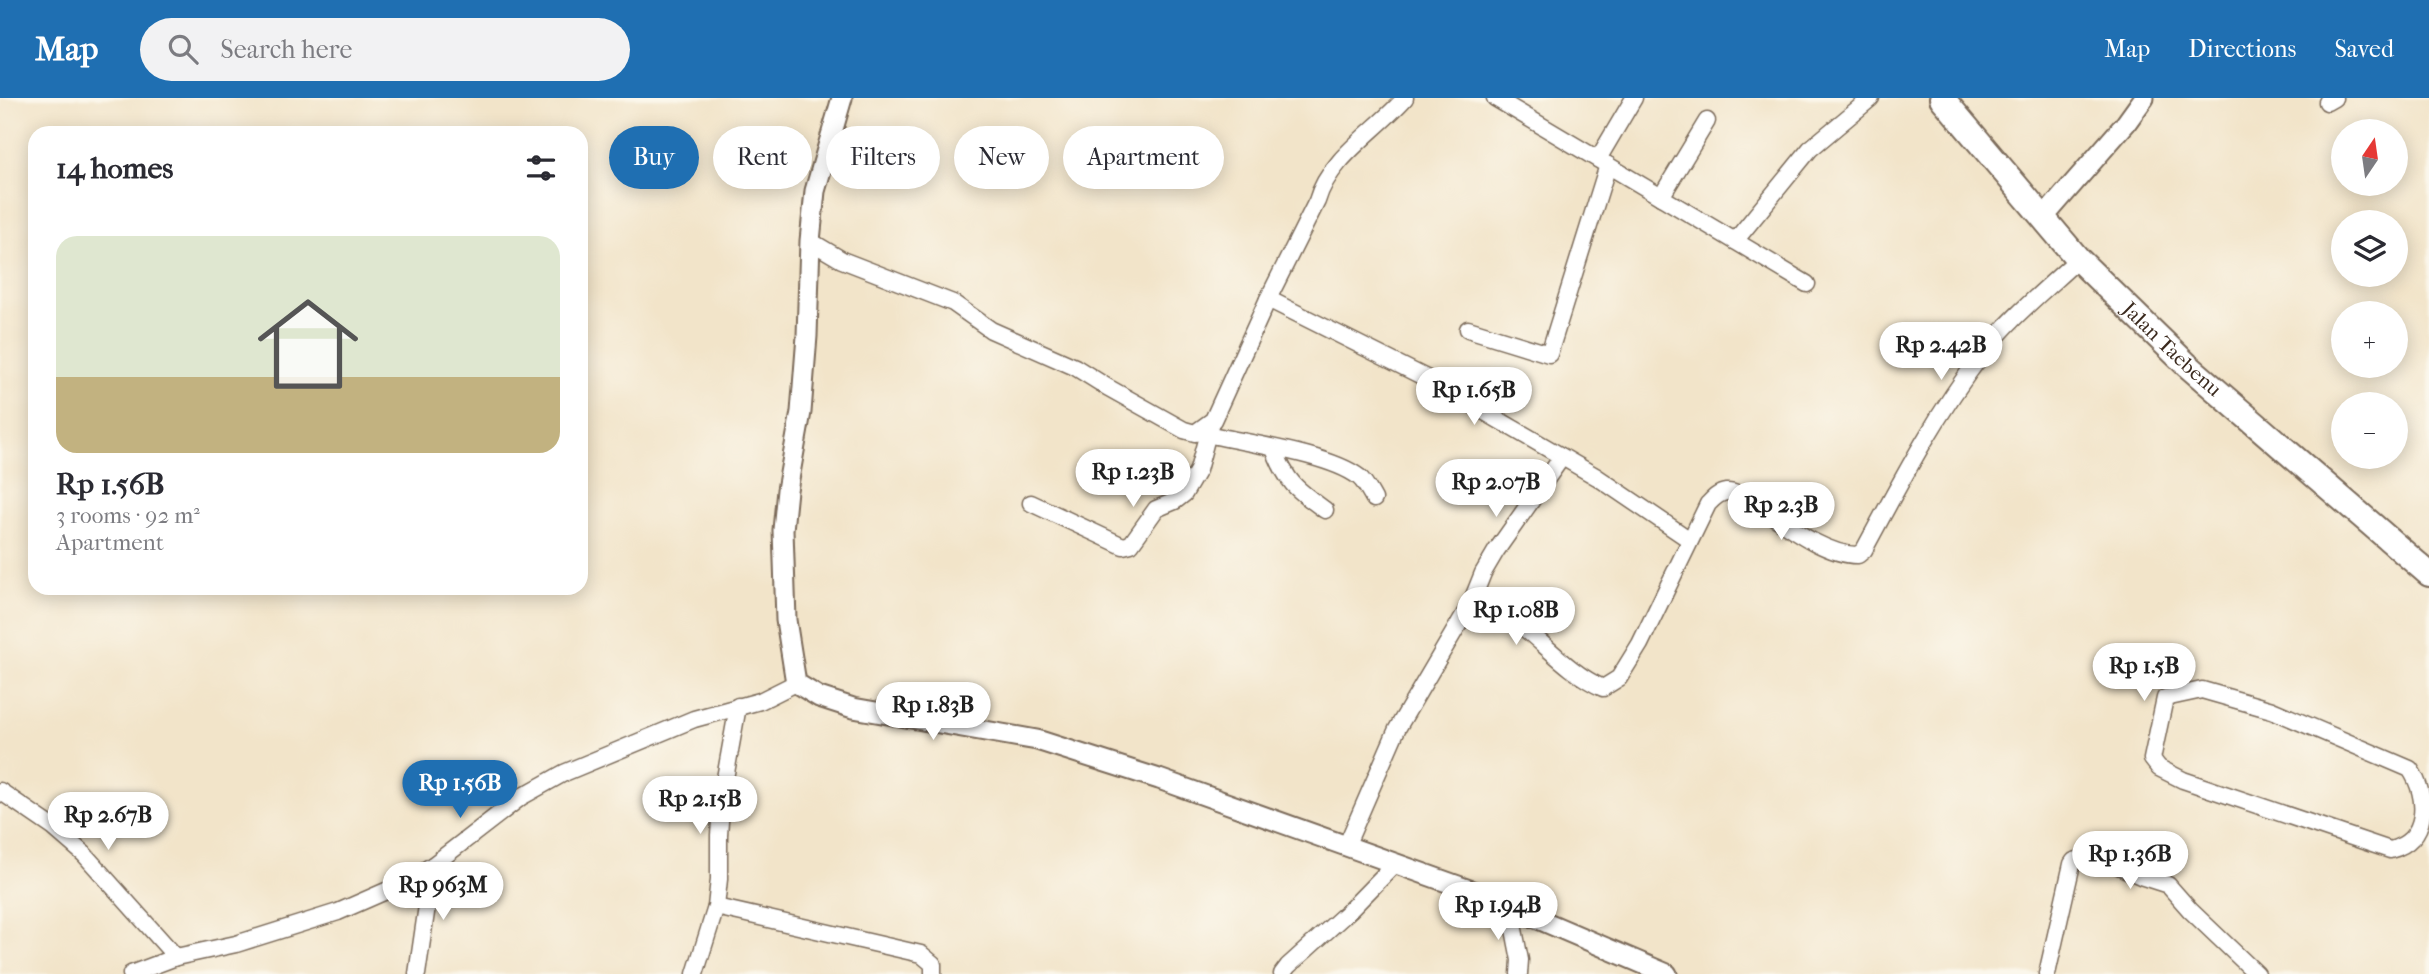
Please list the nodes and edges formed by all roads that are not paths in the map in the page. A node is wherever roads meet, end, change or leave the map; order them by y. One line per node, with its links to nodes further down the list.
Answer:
1 (842, 98): 12 (street)
2 (1405, 98): 16 (street)
3 (1495, 98): 9 (street)
4 (1871, 98): 13 (street)
5 (1942, 98): 11 (main road, Jalan Taebenu)
6 (2144, 98): 11 (street)
7 (1631, 99): 9 (street)
8 (1707, 121): 10 (street)
9 (1603, 162): 10 (street); 17 (street)
10 (1661, 197): 13 (street)
11 (2044, 217): 14 (main road, Jalan Taebenu)
12 (810, 241): 18 (street); 27 (street)
13 (1735, 241): 15 (street)
14 (2078, 260): 24 (street); 25 (main road, Jalan Taebenu)
15 (1807, 284)
16 (1268, 299): 18 (street); 20 (street)
17 (1468, 329)
18 (1208, 429): 19 (street); 22 (street)
19 (1274, 449): 21 (street); 23 (street)
20 (1562, 457): 24 (street); 26 (street)
21 (1374, 499)
22 (1031, 503)
23 (1325, 510)
24 (1690, 540): 26 (street)
25 (2429, 574)
26 (1471, 603): 31 (street)
27 (796, 683): 28 (street); 31 (street)
28 (738, 706): 33 (street); 34 (street)
29 (0, 791): 36 (street)
30 (2426, 831): 30 (street)
31 (1347, 844): 32 (street)
32 (1395, 864): 35 (street); 41 (street)
33 (433, 865): 36 (street); 38 (street)
34 (716, 907): 39 (street); 40 (street)
35 (1510, 909): 42 (street); 43 (street)
36 (176, 957): 37 (street)
37 (131, 974)
38 (417, 974)
39 (695, 974)
40 (933, 974)
41 (1283, 974)
42 (1519, 974)
43 (1667, 974)
44 (2047, 974): 45 (street)
45 (2257, 974)

